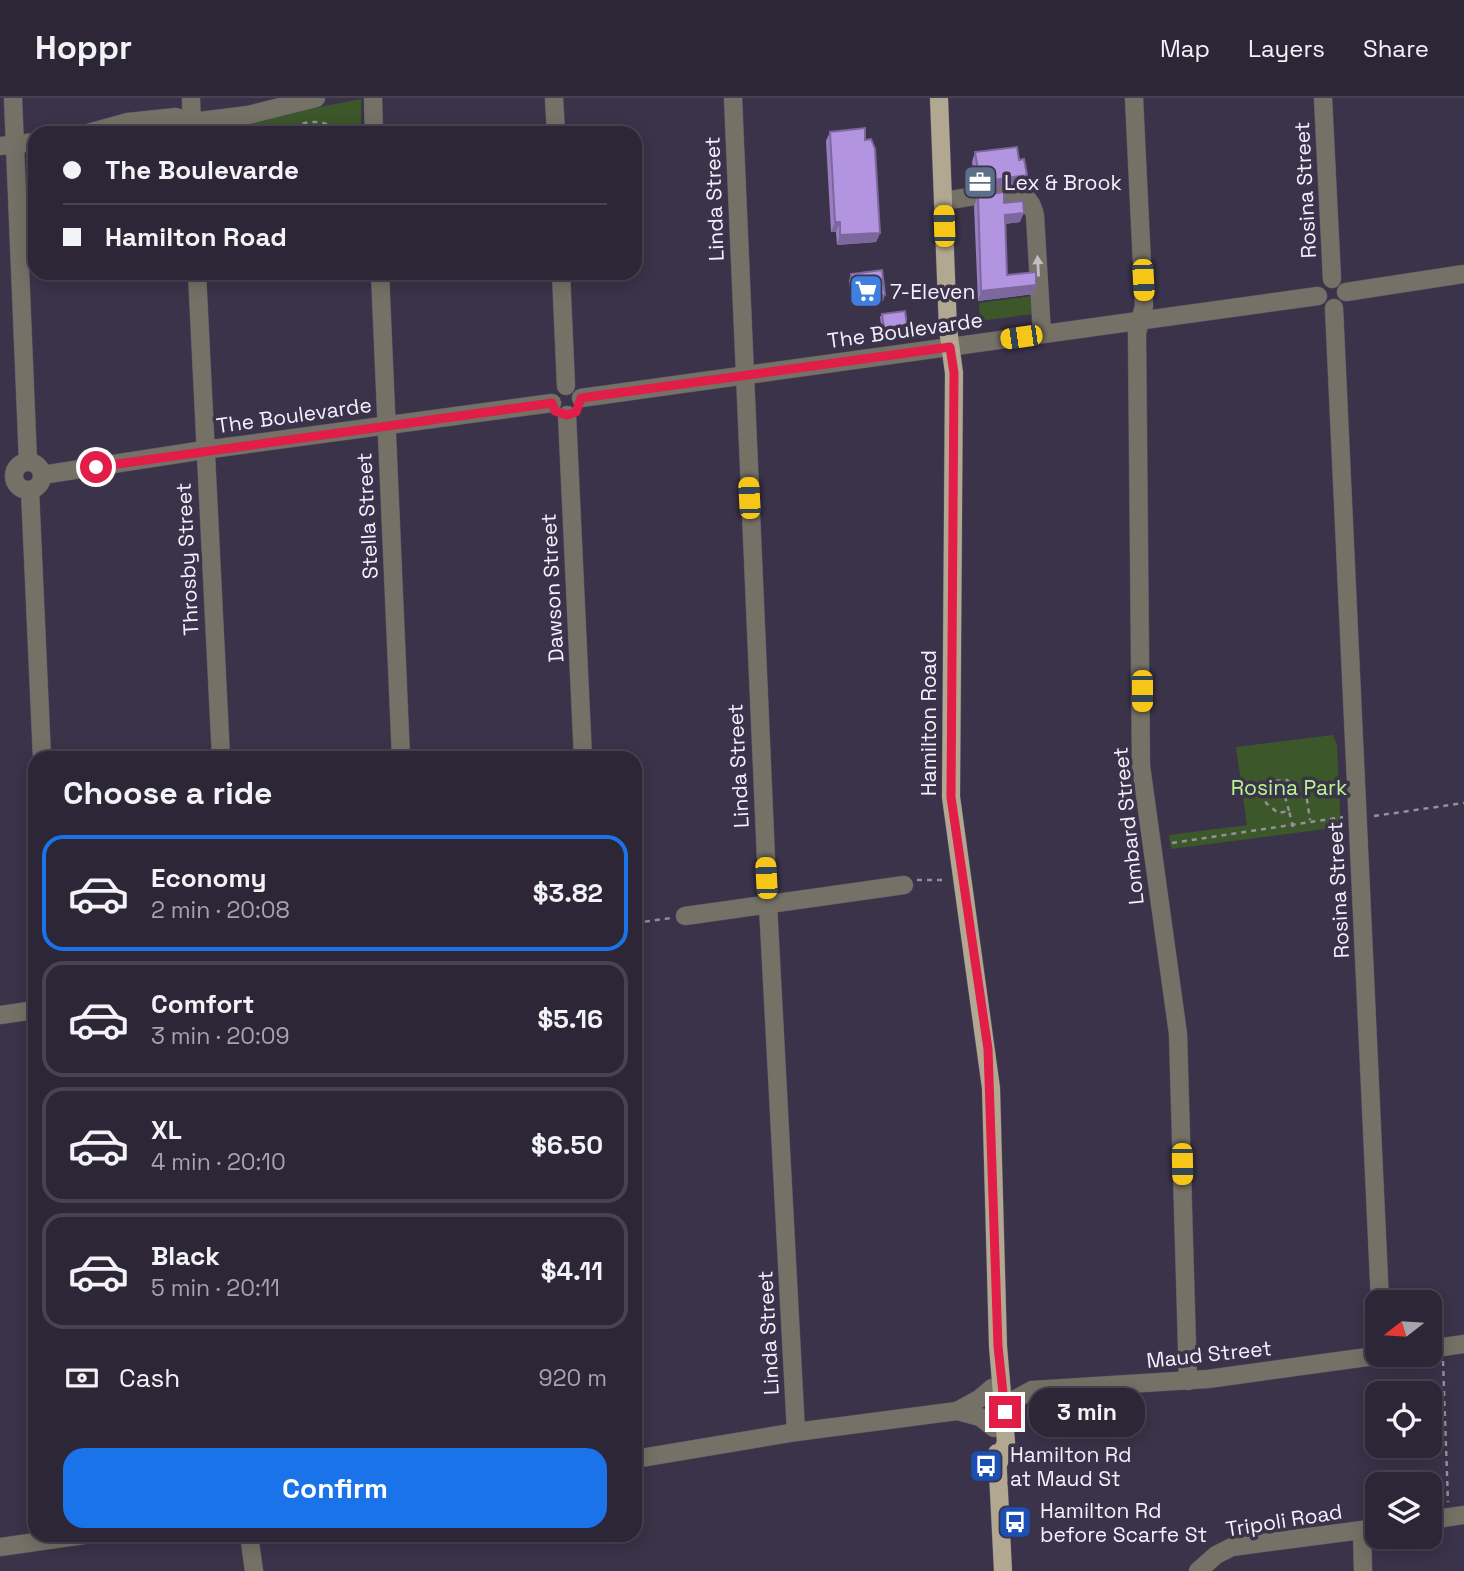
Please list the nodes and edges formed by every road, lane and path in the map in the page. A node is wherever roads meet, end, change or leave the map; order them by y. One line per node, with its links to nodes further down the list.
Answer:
1 (13, 98): 19 (street)
2 (191, 98): 12 (street)
3 (316, 98): 13 (street)
4 (373, 98): 16 (street)
5 (554, 98): 17 (street)
6 (733, 98): 32 (street, Linda Street)
7 (939, 98): 20 (main road, Hamilton Road)
8 (1134, 98): 29 (street, Lombard Street)
9 (1323, 98): 22 (street, Rosina Street)
10 (113, 126): 11 (street)
11 (190, 126)
12 (192, 126)
13 (197, 126)
14 (294, 126): 15 (path)
15 (332, 126)
16 (374, 126)
17 (556, 126)
18 (28, 143): 19 (street)
19 (8, 145): 39 (street)
20 (943, 201): 30 (street, one-way to 20); 31 (main road, Hamilton Road)
21 (1464, 274): 26 (street)
22 (1332, 279): 26 (street); 27 (street)
23 (197, 280): 38 (street, Throsby Street)
24 (380, 280): 37 (street, Stella Street)
25 (561, 280): 33 (street)
26 (1346, 292): 28 (street)
27 (1318, 296): 28 (street); 29 (street, The Boulevarde)
28 (1334, 308): 50 (street, Rosina Street)
29 (1142, 320): 30 (street, The Boulevarde); 68 (street, Lombard Street)
30 (1042, 334): 31 (street, The Boulevarde)
31 (950, 347): 32 (street, The Boulevarde); 63 (main road, Hamilton Road)
32 (743, 377): 34 (street, The Boulevarde); 56 (street, Linda Street)
33 (566, 386): 34 (street); 35 (street)
34 (581, 398): 36 (street)
35 (552, 403): 36 (street); 37 (street, The Boulevarde)
36 (567, 415): 46 (street, Dawson Street)
37 (386, 426): 38 (street, The Boulevarde); 45 (street, Stella Street)
38 (204, 450): 40 (street, The Boulevarde); 44 (street, Throsby Street)
39 (28, 462): 40 (street); 41 (street)
40 (42, 475): 42 (street)
41 (7, 480): 42 (street)
42 (30, 491): 43 (street)
43 (42, 751)
44 (221, 751)
45 (401, 751)
46 (583, 751)
47 (1294, 786): 49 (path); 49 (path); 51 (path)
48 (1464, 803): 50 (path)
49 (1289, 811): 52 (path)
50 (1357, 817): 51 (path); 61 (street, Rosina Street)
51 (1311, 821): 52 (path)
52 (1293, 827): 53 (path)
53 (1172, 843)
54 (943, 880): 55 (path)
55 (904, 885): 56 (street)
56 (768, 905): 57 (street); 74 (street, Linda Street)
57 (685, 916): 58 (path)
58 (642, 922)
59 (28, 1011): 60 (street)
60 (0, 1015)
61 (1379, 1290)
62 (1464, 1344): 64 (street)
63 (998, 1346): 67 (main road, Hamilton Road); 69 (main road, Hamilton Road)
64 (1442, 1353)
65 (1365, 1357): 68 (street, Maud Street)
66 (1438, 1367): 77 (path)
67 (1002, 1371): 70 (street); 72 (main road, Hamilton Road)
68 (1188, 1381): 70 (street, Maud Street)
69 (992, 1388): 71 (street); 73 (main road, Hamilton Road)
70 (1032, 1390): 72 (street)
71 (957, 1411): 73 (street); 74 (street)
72 (1005, 1412): 76 (main road, Hamilton Road)
73 (994, 1428): 76 (main road, Hamilton Road)
74 (796, 1432): 75 (street)
75 (642, 1458)
76 (999, 1462): 85 (main road, Hamilton Road)
77 (1456, 1512)
78 (1365, 1530): 83 (street, Tripoli Road)
79 (33, 1542): 81 (street)
80 (250, 1542): 84 (street)
81 (0, 1547)
82 (1367, 1549): 86 (street)
83 (1197, 1565)
84 (254, 1571)
85 (1003, 1571)
86 (1363, 1571)

